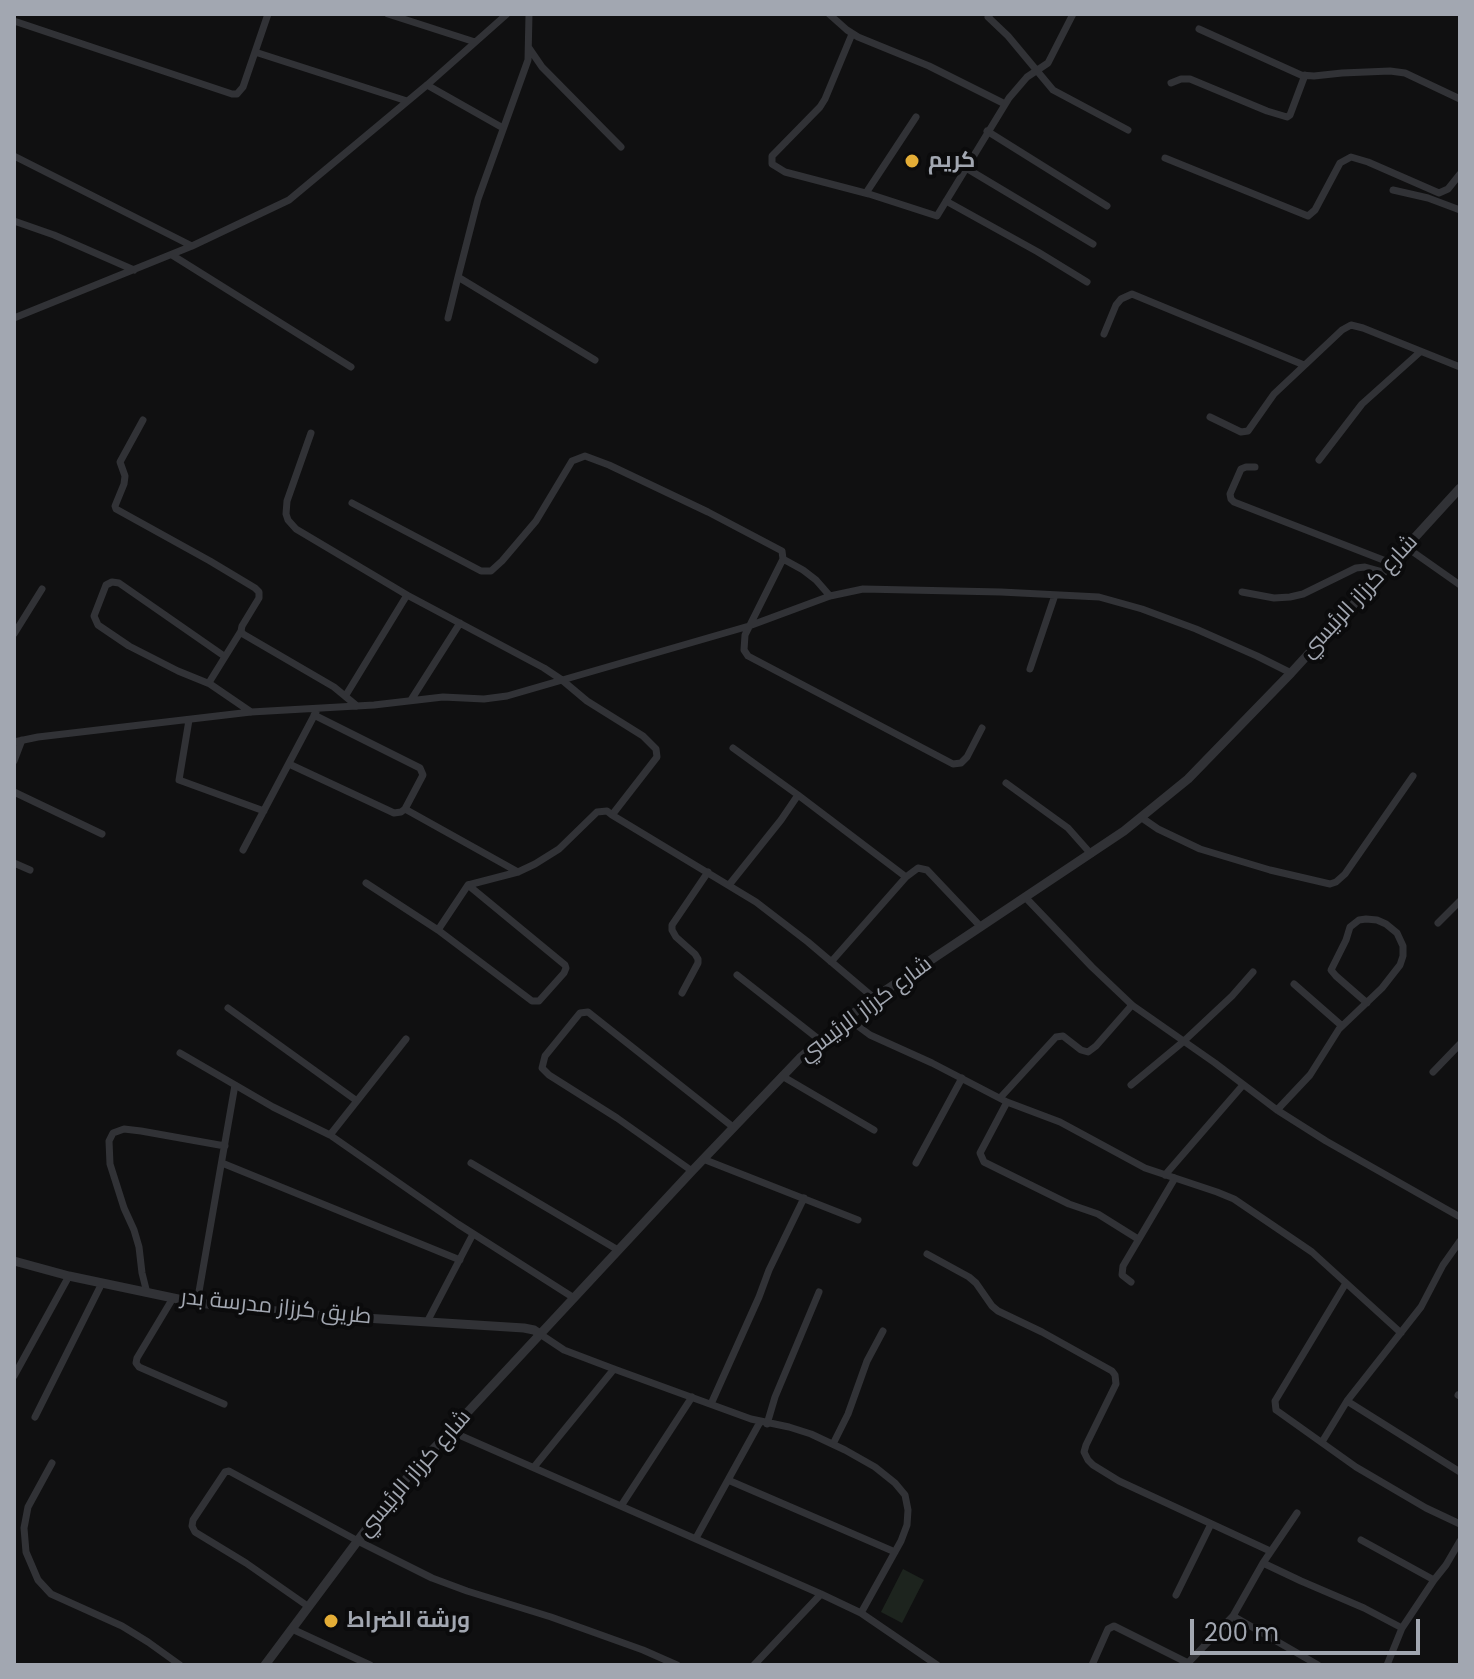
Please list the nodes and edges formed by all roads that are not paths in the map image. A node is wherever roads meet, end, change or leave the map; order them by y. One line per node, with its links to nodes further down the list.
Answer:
1 (268, 14): 13 (street)
2 (388, 14): 11 (street)
3 (507, 14): 11 (street)
4 (529, 14): 12 (street)
5 (829, 14): 10 (street)
6 (1073, 14): 14 (street)
7 (987, 15): 14 (street)
8 (14, 21): 13 (street)
9 (1199, 29): 15 (street)
10 (852, 34): 20 (street); 31 (street)
11 (475, 42): 17 (street)
12 (529, 48): 22 (street); 25 (street)
13 (255, 52): 19 (street)
14 (1036, 71): 20 (street); 23 (street)
15 (1305, 75): 16 (street); 18 (street)
16 (1171, 83)
17 (427, 85): 19 (street); 22 (street)
18 (1460, 99)
19 (407, 101): 37 (street)
20 (1005, 104): 24 (street)
21 (916, 117): 31 (street)
22 (503, 128): 40 (street)
23 (1128, 130)
24 (987, 131): 28 (street); 33 (street)
25 (621, 147)
26 (14, 156): 37 (street)
27 (1165, 158): 29 (street)
28 (966, 168): 32 (street); 36 (street)
29 (1460, 174)
30 (1393, 190): 34 (street)
31 (866, 193): 32 (street)
32 (946, 201): 41 (street)
33 (1107, 206)
34 (1460, 210)
35 (14, 221): 39 (street)
36 (1093, 244)
37 (192, 246): 38 (street)
38 (172, 255): 39 (street); 48 (street)
39 (134, 270): 42 (street)
40 (458, 277): 43 (street); 46 (street)
41 (1087, 282)
42 (15, 316)
43 (448, 318)
44 (1104, 334): 47 (street)
45 (1420, 352): 47 (street); 49 (street); 53 (street)
46 (595, 360)
47 (1304, 365): 50 (street)
48 (351, 367)
49 (1460, 367)
50 (1210, 417)
51 (143, 420): 69 (street)
52 (311, 433): 64 (street)
53 (1319, 460)
54 (1255, 467): 59 (street)
55 (1460, 488): 57 (street, شارع كرزاز الرئيسي)
56 (352, 503): 58 (street)
57 (1406, 547): 59 (street, شارع كرزاز الرئيسي); 61 (street)
58 (783, 559): 66 (street); 68 (street)
59 (1391, 563): 60 (street, شارع كرزاز الرئيسي)
60 (1383, 572): 63 (street); 73 (street, شارع كرزاز الرئيسي)
61 (1460, 585)
62 (42, 589): 70 (street)
63 (1242, 592)
64 (407, 595): 67 (street); 76 (street)
65 (1055, 595): 66 (street); 72 (street); 73 (street)
66 (830, 596): 68 (street)
67 (460, 623): 74 (street); 77 (street)
68 (749, 626): 74 (street); 82 (street)
69 (241, 631): 71 (street); 76 (street)
70 (14, 634)
71 (224, 656): 75 (street); 75 (street)
72 (1030, 669)
73 (1291, 673): 94 (street, شارع كرزاز الرئيسي)
74 (562, 680): 77 (street); 93 (street)
75 (210, 684): 80 (street)
76 (346, 695): 78 (street)
77 (411, 700): 78 (street)
78 (357, 706): 79 (street)
79 (316, 711): 80 (street); 86 (street); 91 (street)
80 (251, 712): 81 (street)
81 (189, 720): 83 (street); 92 (street)
82 (982, 728)
83 (18, 741): 85 (street)
84 (733, 748): 90 (street)
85 (14, 761)
86 (289, 764): 91 (street); 92 (street)
87 (1413, 776): 94 (street)
88 (1006, 783): 97 (street)
89 (14, 792): 95 (street)
90 (798, 795): 102 (street); 105 (street)
91 (405, 809): 100 (street)
92 (264, 811): 96 (street)
93 (612, 815): 100 (street); 101 (street)
94 (1142, 818): 97 (street, شارع كرزاز الرئيسي)
95 (102, 834)
96 (243, 850)
97 (1091, 854): 106 (street, شارع كرزاز الرئيسي)
98 (14, 863): 99 (street)
99 (30, 870)
100 (518, 872): 104 (street)
101 (708, 872): 105 (street); 115 (street)
102 (906, 877): 109 (street); 111 (street)
103 (366, 883): 110 (street)
104 (468, 885): 110 (street); 110 (street)
105 (729, 885): 111 (street)
106 (1026, 898): 109 (street, شارع كرزاز الرئيسي); 118 (street)
107 (1460, 901): 108 (street)
108 (1438, 923)
109 (981, 927): 116 (street, شارع كرزاز الرئيسي)
110 (438, 930)
111 (831, 962): 116 (street)
112 (1253, 972): 124 (street)
113 (737, 975): 123 (street)
114 (1294, 984): 121 (street)
115 (682, 993)
116 (874, 998): 120 (street, شارع كرزاز الرئيسي)
117 (1367, 1003): 117 (street); 121 (street)
118 (1132, 1005): 124 (street); 133 (street)
119 (228, 1008): 134 (street)
120 (847, 1018): 123 (street, شارع كرزاز الرئيسي); 129 (street)
121 (1342, 1026): 135 (street)
122 (406, 1039): 134 (street)
123 (821, 1041): 128 (street, شارع كرزاز الرئيسي)
124 (1184, 1041): 131 (street); 132 (street)
125 (1460, 1044): 127 (street)
126 (180, 1053): 130 (street)
127 (1433, 1072)
128 (782, 1076): 136 (street, شارع كرزاز الرئيسي); 137 (street)
129 (962, 1078): 133 (street); 143 (street)
130 (235, 1085): 138 (street); 139 (street)
131 (1131, 1085)
132 (1243, 1085): 135 (street); 145 (street)
133 (1004, 1100): 145 (street); 151 (street)
134 (357, 1101): 138 (street)
135 (1277, 1110): 148 (street)
136 (733, 1127): 140 (street, شارع كرزاز الرئيسي); 144 (street)
137 (874, 1130)
138 (330, 1135): 150 (street)
139 (225, 1146): 141 (street); 162 (street)
140 (703, 1159): 144 (street, شارع كرزاز الرئيسي); 147 (street)
141 (222, 1163): 155 (street); 165 (street)
142 (471, 1163): 153 (street)
143 (916, 1163)
144 (692, 1171): 153 (street, شارع كرزاز الرئيسي)
145 (1165, 1175): 146 (street)
146 (1175, 1178): 151 (street); 160 (street)
147 (804, 1198): 149 (street); 175 (street)
148 (1460, 1217)
149 (858, 1220)
150 (473, 1234): 155 (street); 164 (street)
151 (1138, 1239): 158 (street)
152 (1460, 1241): 168 (street)
153 (618, 1250): 164 (street, شارع كرزاز الرئيسي)
154 (927, 1254): 187 (street)
155 (460, 1260): 166 (street)
156 (14, 1261): 157 (street, طريق كرزاز مدرسة بدر)
157 (69, 1276): 159 (street, طريق كرزاز مدرسة بدر); 171 (street)
158 (1131, 1282)
159 (102, 1283): 162 (street, طريق كرزاز مدرسة بدر); 176 (street)
160 (1346, 1283): 168 (street); 179 (street)
161 (819, 1292): 177 (street)
162 (147, 1293): 163 (street, طريق كرزاز مدرسة بدر)
163 (173, 1298): 165 (street, طريق كرزاز مدرسة بدر); 174 (street)
164 (574, 1298): 169 (street, شارع كرزاز الرئيسي)
165 (197, 1303): 166 (street, طريق كرزاز مدرسة بدر)
166 (427, 1322): 169 (street, طريق كرزاز مدرسة بدر)
167 (883, 1331): 180 (street)
168 (1401, 1333): 173 (street)
169 (540, 1334): 170 (street); 178 (street, شارع كرزاز الرئيسي)
170 (614, 1369): 172 (street); 182 (street)
171 (14, 1376)
172 (692, 1397): 175 (street); 185 (street)
173 (1347, 1401): 179 (street); 183 (street)
174 (224, 1404)
175 (711, 1404): 177 (street)
176 (35, 1417)
177 (763, 1423): 180 (street); 184 (street)
178 (450, 1431): 182 (street); 192 (street, شارع كرزاز الرئيسي)
179 (1322, 1442): 188 (street)
180 (833, 1444): 196 (street)
181 (52, 1463): 194 (street)
182 (534, 1467): 185 (street)
183 (1460, 1472)
184 (728, 1480): 189 (street); 196 (street)
185 (621, 1506): 189 (street)
186 (1297, 1513): 195 (street)
187 (1211, 1524): 195 (street); 200 (street)
188 (1460, 1524)
189 (696, 1538): 199 (street)
190 (1361, 1540): 198 (street)
191 (14, 1541): 194 (street)
192 (358, 1541): 201 (street, شارع كرزاز الرئيسي); 201 (street); 210 (street)
193 (1460, 1541): 198 (street)
194 (24, 1543): 207 (street)
195 (1270, 1551): 197 (street)
196 (895, 1552): 202 (street)
197 (1263, 1563): 203 (street); 204 (street)
198 (1434, 1580): 204 (street)
199 (821, 1594): 202 (street); 211 (street)
200 (1176, 1595)
201 (309, 1607): 205 (street, شارع كرزاز الرئيسي)
202 (861, 1613): 212 (street)
203 (1233, 1616): 206 (street); 214 (street)
204 (1402, 1628): 215 (street)
205 (292, 1629): 208 (street, شارع كرزاز الرئيسي); 209 (street)
206 (1187, 1664): 213 (street)
207 (180, 1665)
208 (265, 1665)
209 (370, 1665)
210 (677, 1665)
211 (754, 1665)
212 (937, 1665)
213 (1092, 1665)
214 (1318, 1665)
215 (1387, 1665)

